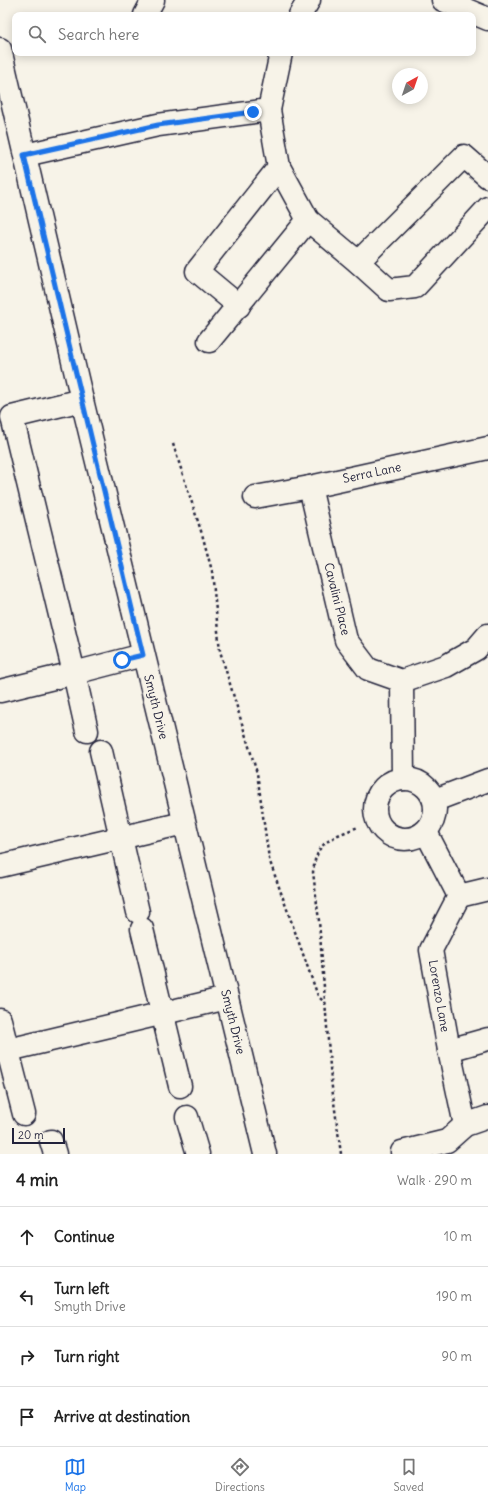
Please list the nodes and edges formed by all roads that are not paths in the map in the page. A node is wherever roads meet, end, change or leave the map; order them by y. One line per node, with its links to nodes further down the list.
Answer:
1 (153, 0): 4 (street)
2 (309, 0): 5 (street)
3 (443, 0): 6 (street)
4 (147, 12)
5 (302, 12)
6 (471, 12)
7 (476, 14): 8 (street)
8 (488, 19)
9 (0, 49): 12 (street, Smyth Drive)
10 (280, 56): 11 (street)
11 (269, 110): 12 (street); 13 (street)
12 (24, 155): 20 (street, Smyth Drive)
13 (278, 167): 16 (street); 18 (street)
14 (488, 178): 17 (street)
15 (488, 208): 17 (street)
16 (308, 220): 17 (street); 18 (street)
17 (358, 262)
18 (239, 306): 19 (street)
19 (209, 341)
20 (82, 400): 21 (street); 26 (street, Smyth Drive)
21 (6, 418): 27 (street)
22 (488, 448): 23 (street, Serra Lane)
23 (310, 487): 24 (street, Serra Lane); 28 (street, Cavalini Place)
24 (256, 498)
25 (488, 635): 28 (street)
26 (143, 655): 27 (street); 35 (street, Smyth Drive)
27 (74, 673): 29 (street); 30 (street)
28 (402, 681): 32 (street)
29 (0, 691)
30 (87, 731)
31 (100, 751): 37 (street)
32 (403, 779): 34 (street); 36 (street)
33 (488, 780): 34 (street)
34 (434, 800): 36 (street)
35 (184, 823): 37 (street); 41 (street, Smyth Drive)
36 (426, 832): 40 (street)
37 (121, 838): 38 (street); 42 (street)
38 (0, 866)
39 (488, 889): 40 (street)
40 (458, 896): 45 (street, Lorenzo Lane)
41 (227, 998): 42 (street); 54 (street, Smyth Drive)
42 (163, 1013): 46 (street); 47 (street)
43 (0, 1020): 46 (street)
44 (488, 1039): 45 (street)
45 (449, 1050): 51 (street, Lorenzo Lane)
46 (4, 1051): 48 (street)
47 (180, 1086)
48 (24, 1114)
49 (187, 1117): 53 (street)
50 (488, 1117): 51 (street)
51 (465, 1125): 52 (street)
52 (402, 1152)
53 (198, 1154)
54 (265, 1154)

